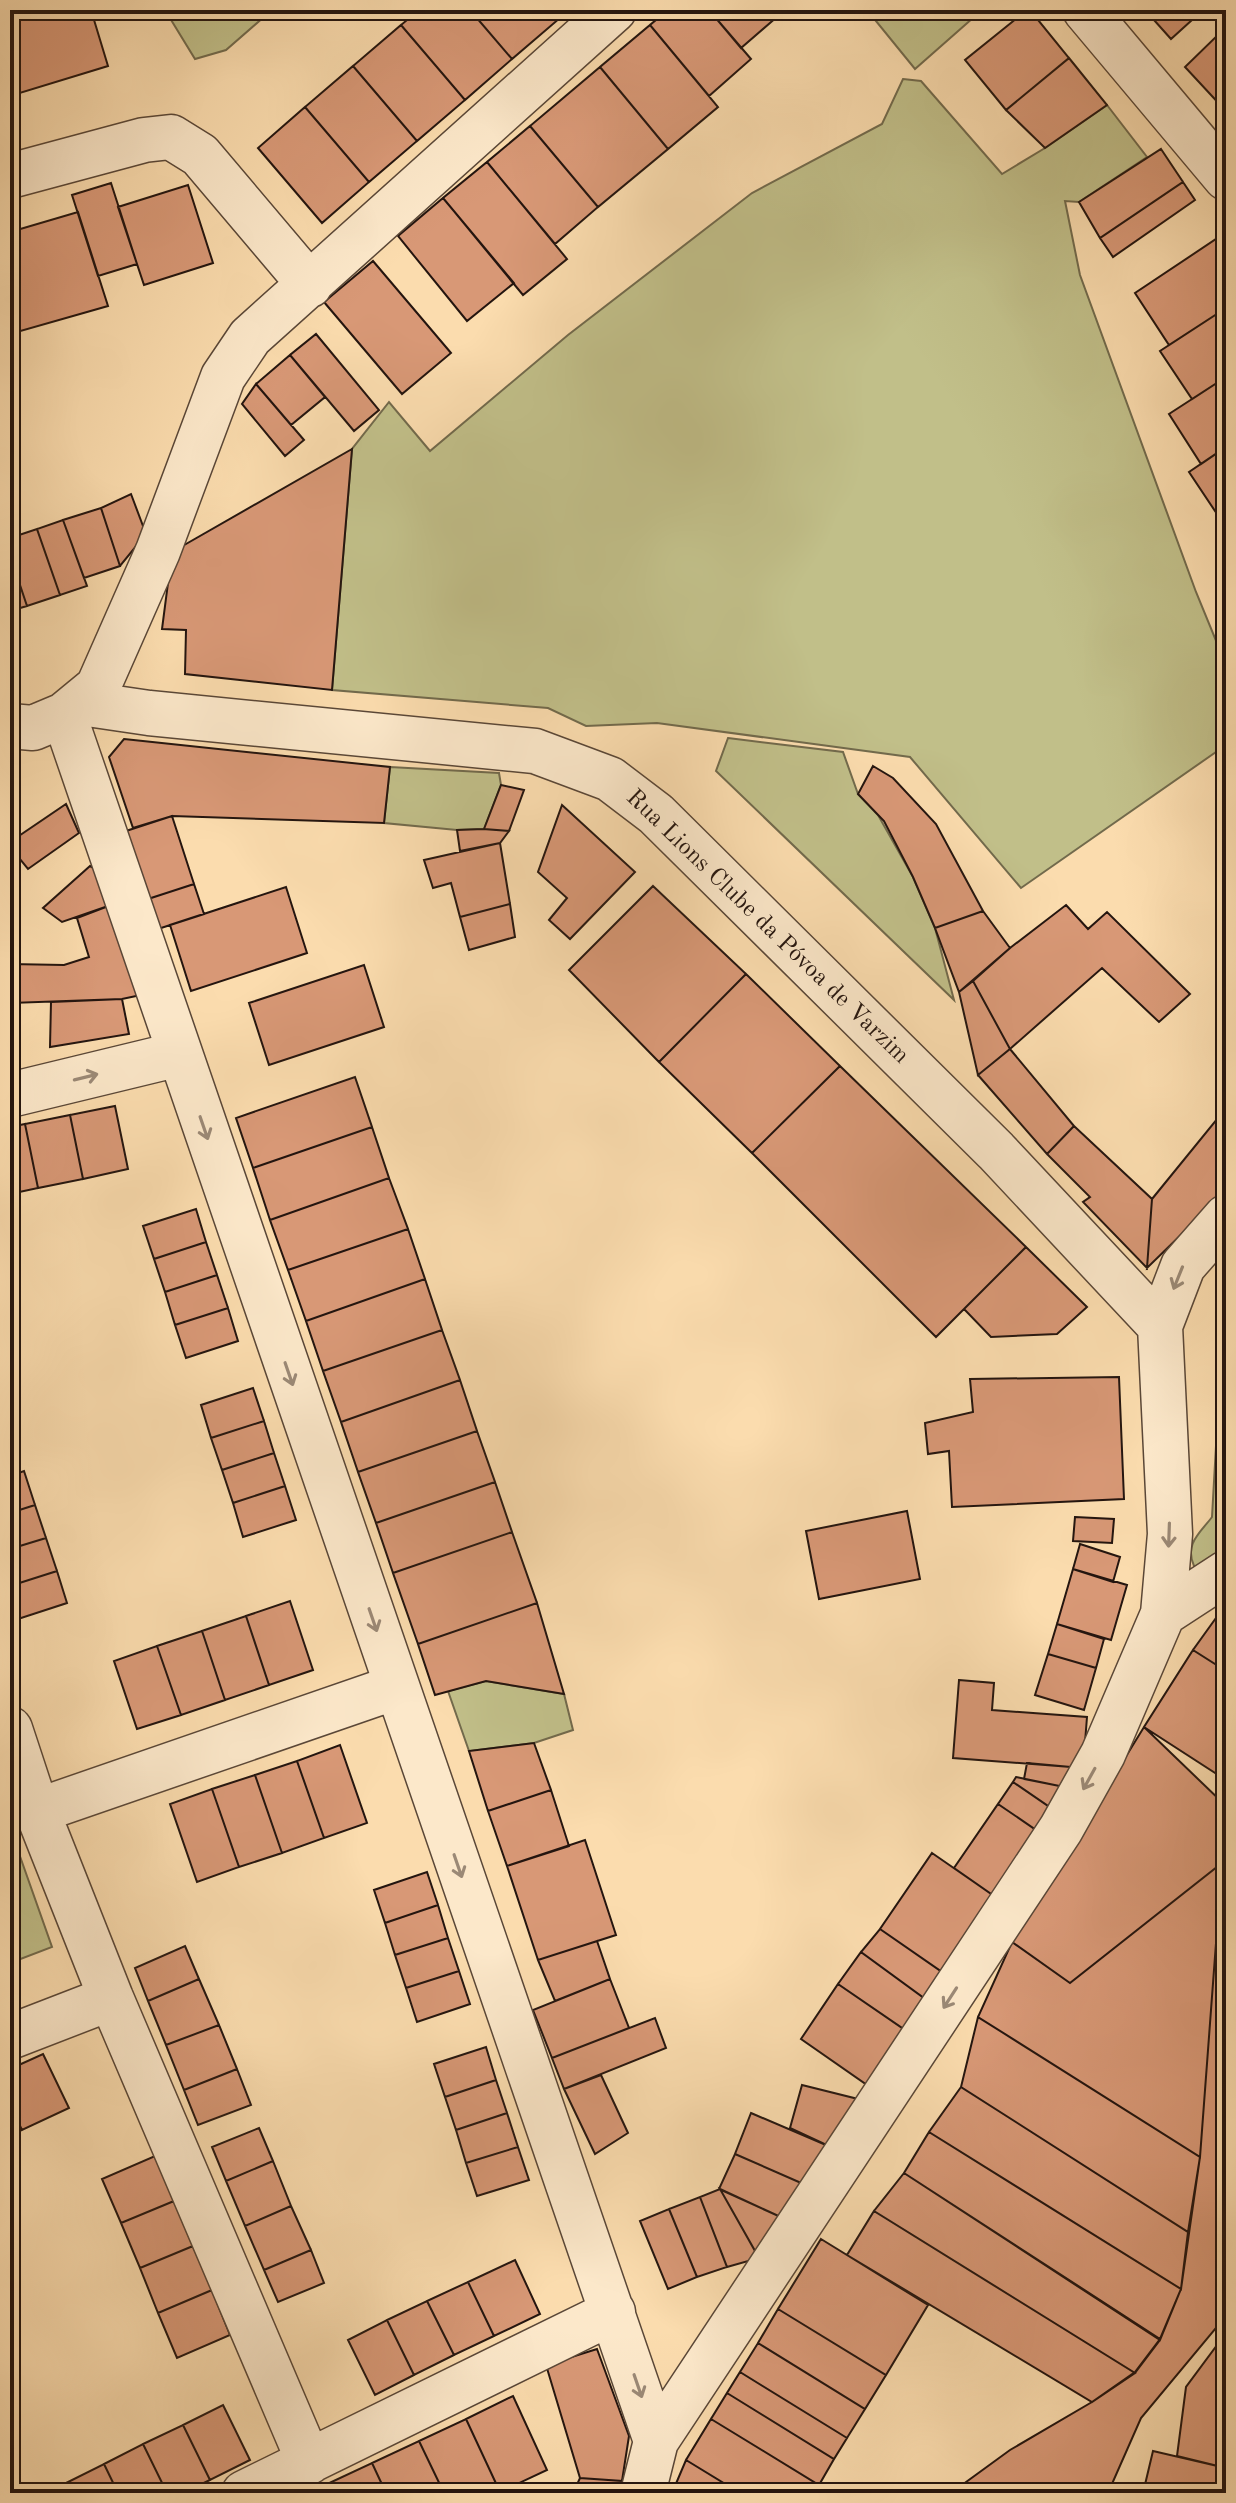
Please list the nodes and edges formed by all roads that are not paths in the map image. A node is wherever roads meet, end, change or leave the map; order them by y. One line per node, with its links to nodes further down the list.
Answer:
1 (614, 10): 5 (street)
2 (1085, 10): 4 (street)
3 (10, 176): 5 (street)
4 (1226, 178)
5 (310, 285): 6 (street)
6 (73, 709): 7 (street); 8 (street); 11 (street, Rua Lions Clube da Póvoa de Varzim)
7 (10, 726)
8 (179, 1054): 9 (street, one-way to 8); 14 (street, one-way to 14)
9 (10, 1095)
10 (1226, 1217): 11 (street, one-way to 11)
11 (1160, 1326): 13 (street, one-way to 13)
12 (1226, 1573): 13 (street)
13 (1163, 1614): 20 (street, one-way to 20)
14 (396, 1687): 16 (street); 19 (street, one-way to 19)
15 (10, 1729): 16 (street)
16 (37, 1811): 17 (street)
17 (111, 1998): 18 (street); 21 (street)
18 (10, 2037)
19 (613, 2312): 20 (street, one-way to 20); 21 (street)
20 (656, 2441): 23 (street)
21 (309, 2462): 22 (street)
22 (244, 2493)
23 (643, 2493)

